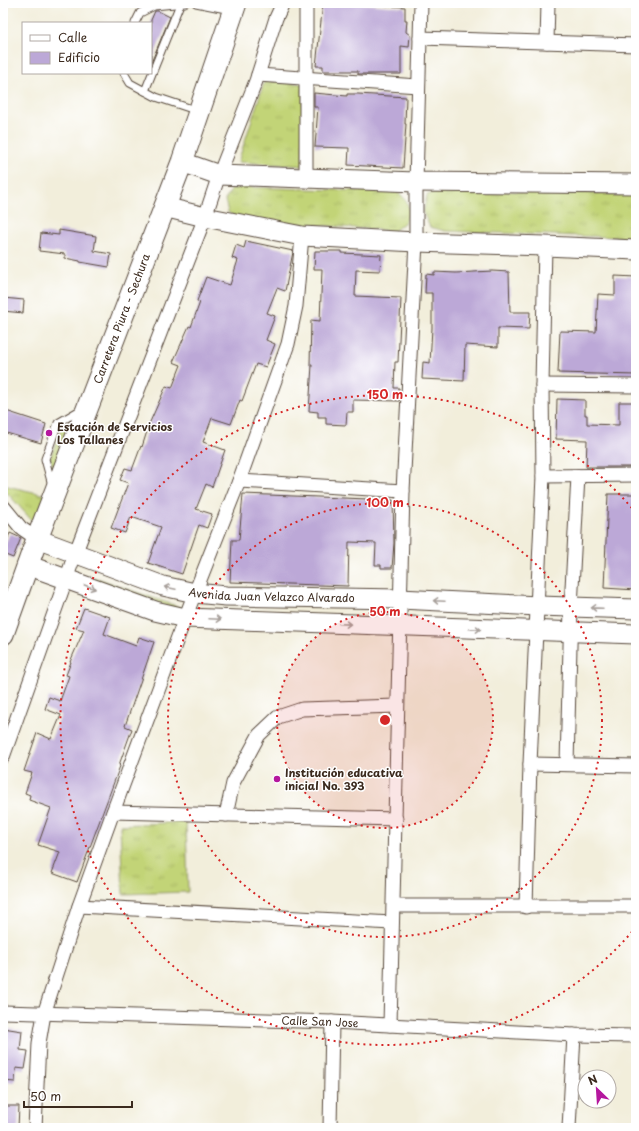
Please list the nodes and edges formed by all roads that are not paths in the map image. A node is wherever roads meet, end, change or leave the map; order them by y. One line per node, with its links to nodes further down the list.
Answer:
1 (183, 3): 8 (lane); 16 (lane)
2 (196, 3): 7 (lane)
3 (283, 3): 13 (street)
4 (306, 3): 14 (street)
5 (421, 3): 9 (street)
6 (548, 3): 10 (street)
7 (234, 6): 17 (main road, Carretera Piura - Sechura)
8 (136, 22)
9 (420, 38): 10 (street); 15 (street)
10 (547, 42): 11 (street)
11 (636, 45)
12 (125, 74): 16 (lane)
13 (258, 74): 14 (street); 19 (street)
14 (306, 79): 15 (street); 20 (street)
15 (418, 86): 21 (street)
16 (145, 91): 17 (lane)
17 (199, 112): 18 (main road, Carretera Piura - Sechura)
18 (182, 162): 19 (street); 23 (main road, Carretera Piura - Sechura)
19 (219, 175): 20 (street); 24 (street)
20 (306, 178): 21 (street)
21 (416, 182): 22 (street); 26 (street)
22 (636, 184)
23 (164, 207): 24 (street); 37 (main road, Carretera Piura - Sechura)
24 (205, 217): 25 (street); 38 (street)
25 (302, 236): 26 (street); 34 (street)
26 (416, 242): 27 (street); 35 (street)
27 (545, 246): 28 (street); 29 (street)
28 (636, 250)
29 (542, 385): 30 (street); 32 (street)
30 (636, 386)
31 (636, 475): 33 (street)
32 (543, 476): 33 (street); 44 (street)
33 (578, 476): 45 (street)
34 (239, 482): 35 (street); 41 (street)
35 (403, 491): 42 (street)
36 (3, 506): 37 (street, Avenida Juan Velazco Alvarado)
37 (37, 539): 38 (street, Avenida Juan Velazco Alvarado); 39 (main road, Carretera Piura - Sechura)
38 (75, 554): 40 (street); 41 (street, Avenida Juan Velazco Alvarado, one-way to 38)
39 (27, 565): 40 (street); 43 (main road, Carretera Piura - Sechura)
40 (66, 579): 47 (street, one-way to 47); 54 (street)
41 (195, 593): 42 (street, Avenida Juan Velazco Alvarado); 47 (street)
42 (400, 599): 44 (street, Avenida Juan Velazco Alvarado, one-way to 42); 48 (street)
43 (8, 604): 51 (main road, Carretera Piura - Sechura)
44 (538, 606): 45 (street, Avenida Juan Velazco Alvarado); 49 (street)
45 (571, 607): 46 (street, Avenida Juan Velazco Alvarado, one-way to 45); 50 (street)
46 (636, 609)
47 (185, 618): 48 (street, one-way to 48); 58 (street)
48 (399, 626): 49 (street, one-way to 49); 53 (street)
49 (537, 631): 50 (street); 55 (street)
50 (571, 632): 52 (street); 56 (street)
51 (3, 634)
52 (636, 634)
53 (397, 706): 59 (street); 60 (street)
54 (3, 757)
55 (530, 764): 56 (street); 64 (street)
56 (567, 764): 57 (street)
57 (636, 766)
58 (113, 812): 59 (street); 61 (street)
59 (226, 815): 60 (street)
60 (396, 819): 62 (street)
61 (79, 906): 65 (street); 67 (street)
62 (394, 906): 64 (street); 65 (street)
63 (636, 906): 64 (street)
64 (526, 907)
65 (392, 923): 69 (street)
66 (3, 1012): 67 (street, Calle San Jose)
67 (44, 1014): 68 (street, Calle San Jose); 72 (street)
68 (332, 1022): 69 (street, Calle San Jose); 73 (street)
69 (390, 1025): 70 (street, Calle San Jose)
70 (574, 1035): 71 (street, Calle San Jose); 74 (street)
71 (636, 1036)
72 (35, 1128)
73 (330, 1128)
74 (569, 1128)

